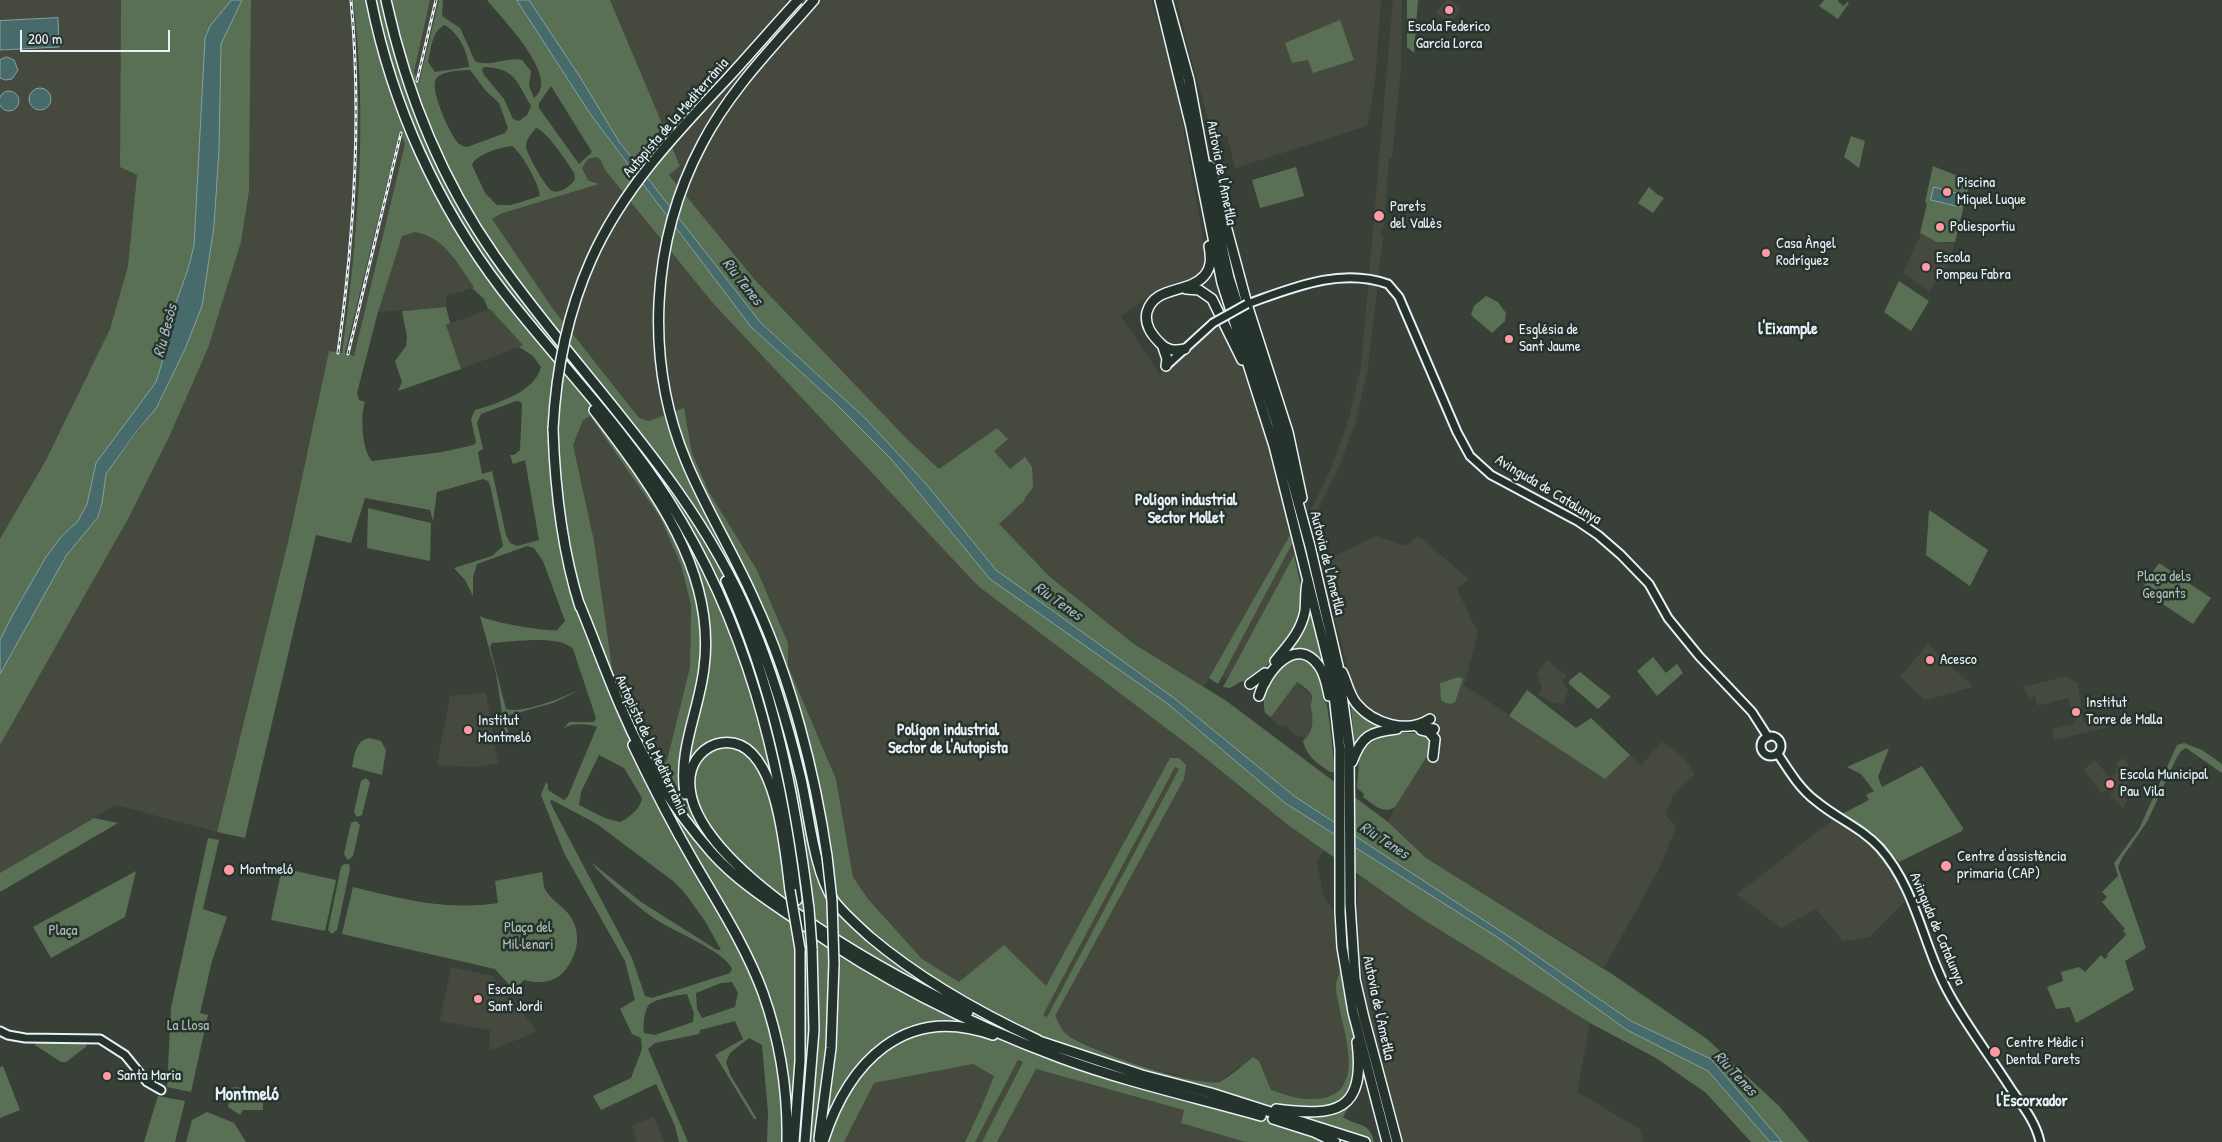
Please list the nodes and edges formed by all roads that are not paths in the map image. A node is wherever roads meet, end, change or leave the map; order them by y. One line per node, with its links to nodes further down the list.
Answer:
1 (371, 0): 14 (highway)
2 (386, 0): 17 (highway)
3 (798, 0): 20 (highway, Autopista de la Mediterrània, bridge)
4 (814, 0): 45 (highway, Autopista de la Mediterrània, bridge)
5 (1160, 0): 9 (highway, Autovia de l'Ametlla)
6 (1167, 0): 8 (highway, Autovia de l'Ametlla)
7 (1172, 0): 8 (highway)
8 (1190, 80): 9 (highway, Autovia de l'Ametlla)
9 (1198, 144): 10 (highway); 11 (highway); 16 (highway, Autovia de l'Ametlla); 18 (highway, Autovia de l'Ametlla)
10 (1178, 289): 13 (highway); 16 (highway)
11 (1247, 304): 12 (street, Avinguda de Catalunya, bridge); 18 (highway); 28 (street, Avinguda de Catalunya)
12 (1185, 349): 13 (highway)
13 (1169, 352): 15 (highway)
14 (553, 353): 33 (highway); 34 (highway, bridge)
15 (1166, 366)
16 (1259, 398): 19 (highway, Autovia de l'Ametlla)
17 (689, 509): 37 (highway); 44 (highway, bridge)
18 (1310, 546): 21 (highway, Autovia de l'Ametlla)
19 (1308, 581): 22 (highway); 27 (highway, Autovia de l'Ametlla)
20 (579, 603): 33 (highway); 42 (highway, Autopista de la Mediterrània)
21 (1338, 666): 24 (highway); 31 (highway, Autovia de l'Ametlla)
22 (1250, 684)
23 (1259, 696): 27 (highway)
24 (1430, 719)
25 (1411, 728): 26 (highway); 30 (highway); 31 (highway)
26 (1434, 729)
27 (1339, 733): 31 (highway, Autovia de l'Ametlla)
28 (1768, 737): 29 (street); 29 (street)
29 (1778, 754): 41 (street, Avinguda de Catalunya)
30 (1433, 757)
31 (1345, 767): 32 (highway, Autovia de l'Ametlla)
32 (1345, 880): 35 (highway, Autovia de l'Ametlla); 50 (highway, Autovia de l'Ametlla)
33 (742, 881): 38 (highway)
34 (800, 949): 37 (highway, bridge); 43 (highway)
35 (1353, 1012): 40 (highway); 49 (highway, Autovia de l'Ametlla)
36 (0, 1031): 39 (street)
37 (1038, 1040): 40 (highway)
38 (1060, 1058): 46 (highway); 47 (highway)
39 (161, 1090)
40 (1239, 1103): 48 (highway)
41 (2038, 1134): 51 (street, Avinguda de Catalunya); 52 (street)
42 (786, 1142)
43 (794, 1142)
44 (804, 1142)
45 (818, 1142)
46 (823, 1142)
47 (1335, 1142)
48 (1365, 1142)
49 (1387, 1142)
50 (1397, 1142)
51 (2040, 1142)
52 (2048, 1142)

